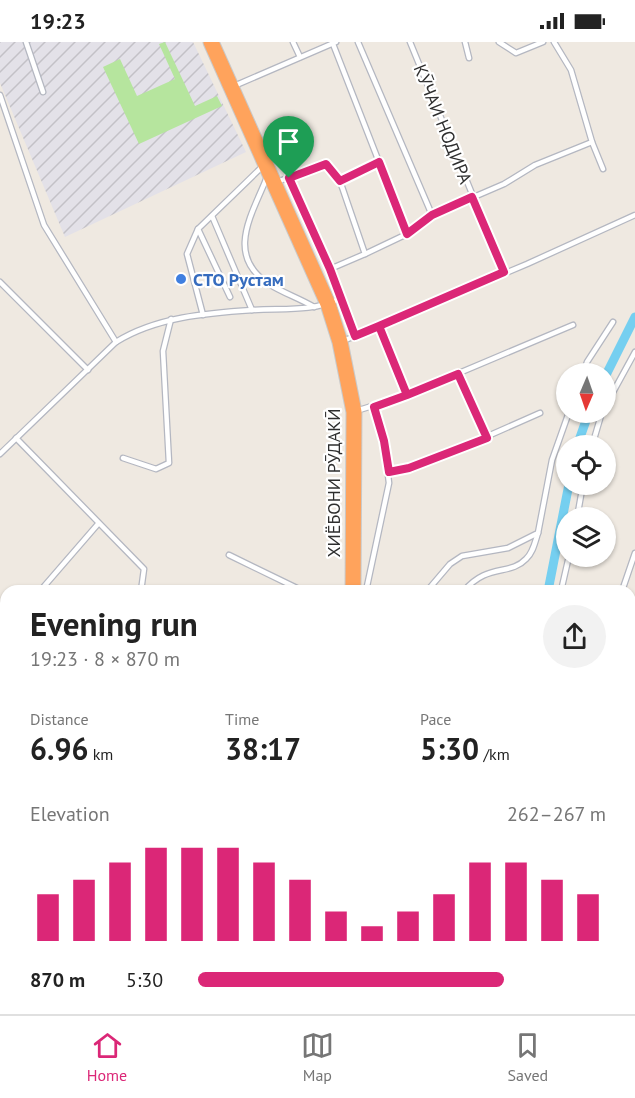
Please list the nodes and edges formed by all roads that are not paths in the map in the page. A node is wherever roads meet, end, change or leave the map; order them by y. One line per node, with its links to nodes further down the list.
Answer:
1 (26, 42): 14 (lane)
2 (211, 42): 13 (highway, ХИЁБОНИ РӮДАКӢ)
3 (293, 42): 11 (lane)
4 (358, 42): 24 (lane)
5 (410, 42): 22 (lane, КӮЧАИ НОДИРА)
6 (465, 42): 12 (lane)
7 (499, 42): 8 (lane)
8 (543, 42)
9 (554, 42): 16 (lane)
10 (334, 43): 11 (lane); 17 (lane)
11 (300, 57): 13 (lane)
12 (469, 58)
13 (232, 87): 19 (highway, ХИЁБОНИ РӮДАКӢ)
14 (43, 92)
15 (0, 95): 41 (lane)
16 (592, 142): 18 (lane); 22 (lane)
17 (379, 162): 21 (lane); 27 (lane)
18 (603, 169)
19 (268, 174): 20 (lane); 25 (lane); 33 (highway, ХИЁБОНИ РӮДАКӢ); 33 (lane)
20 (289, 178): 21 (lane); 29 (lane)
21 (340, 181): 28 (lane)
22 (472, 197): 24 (lane); 30 (lane, КӮЧАИ НОДИРА)
23 (635, 214): 30 (lane)
24 (432, 215): 27 (lane)
25 (212, 216): 26 (lane); 34 (lane)
26 (198, 229): 32 (lane); 35 (lane)
27 (407, 234): 28 (lane)
28 (365, 254): 29 (lane)
29 (330, 269): 33 (lane)
30 (504, 272): 39 (lane)
31 (0, 282): 45 (lane)
32 (230, 297)
33 (327, 303): 34 (lane); 40 (lane); 42 (highway, ХИЁБОНИ РӮДАКӢ)
34 (252, 310): 35 (lane)
35 (203, 315): 36 (lane)
36 (171, 319): 41 (lane); 56 (lane)
37 (613, 322): 44 (lane)
38 (573, 325): 46 (lane)
39 (379, 326): 40 (lane); 48 (lane)
40 (355, 336): 42 (lane)
41 (116, 342): 45 (lane)
42 (340, 342): 50 (highway, ХИЁБОНИ РӮДАКӢ)
43 (635, 352): 47 (lane)
44 (587, 363)
45 (88, 370): 53 (lane)
46 (458, 374): 48 (lane); 54 (lane)
47 (616, 387)
48 (407, 395): 49 (lane)
49 (374, 407): 50 (lane); 57 (lane)
50 (354, 412): 66 (highway, ХИЁБОНИ РӮДАКӢ)
51 (540, 413): 54 (lane)
52 (565, 423): 59 (lane)
53 (16, 438): 55 (lane); 58 (lane)
54 (487, 438): 57 (lane)
55 (0, 453)
56 (123, 458)
57 (389, 472): 67 (lane)
58 (98, 524): 63 (lane); 64 (lane)
59 (538, 533): 68 (lane); 69 (lane)
60 (635, 553): 71 (lane)
61 (229, 555): 65 (lane)
62 (566, 567): 70 (lane)
63 (45, 585)
64 (142, 585)
65 (291, 585)
66 (353, 585)
67 (367, 585)
68 (432, 585)
69 (471, 585)
70 (562, 585)
71 (624, 585)

